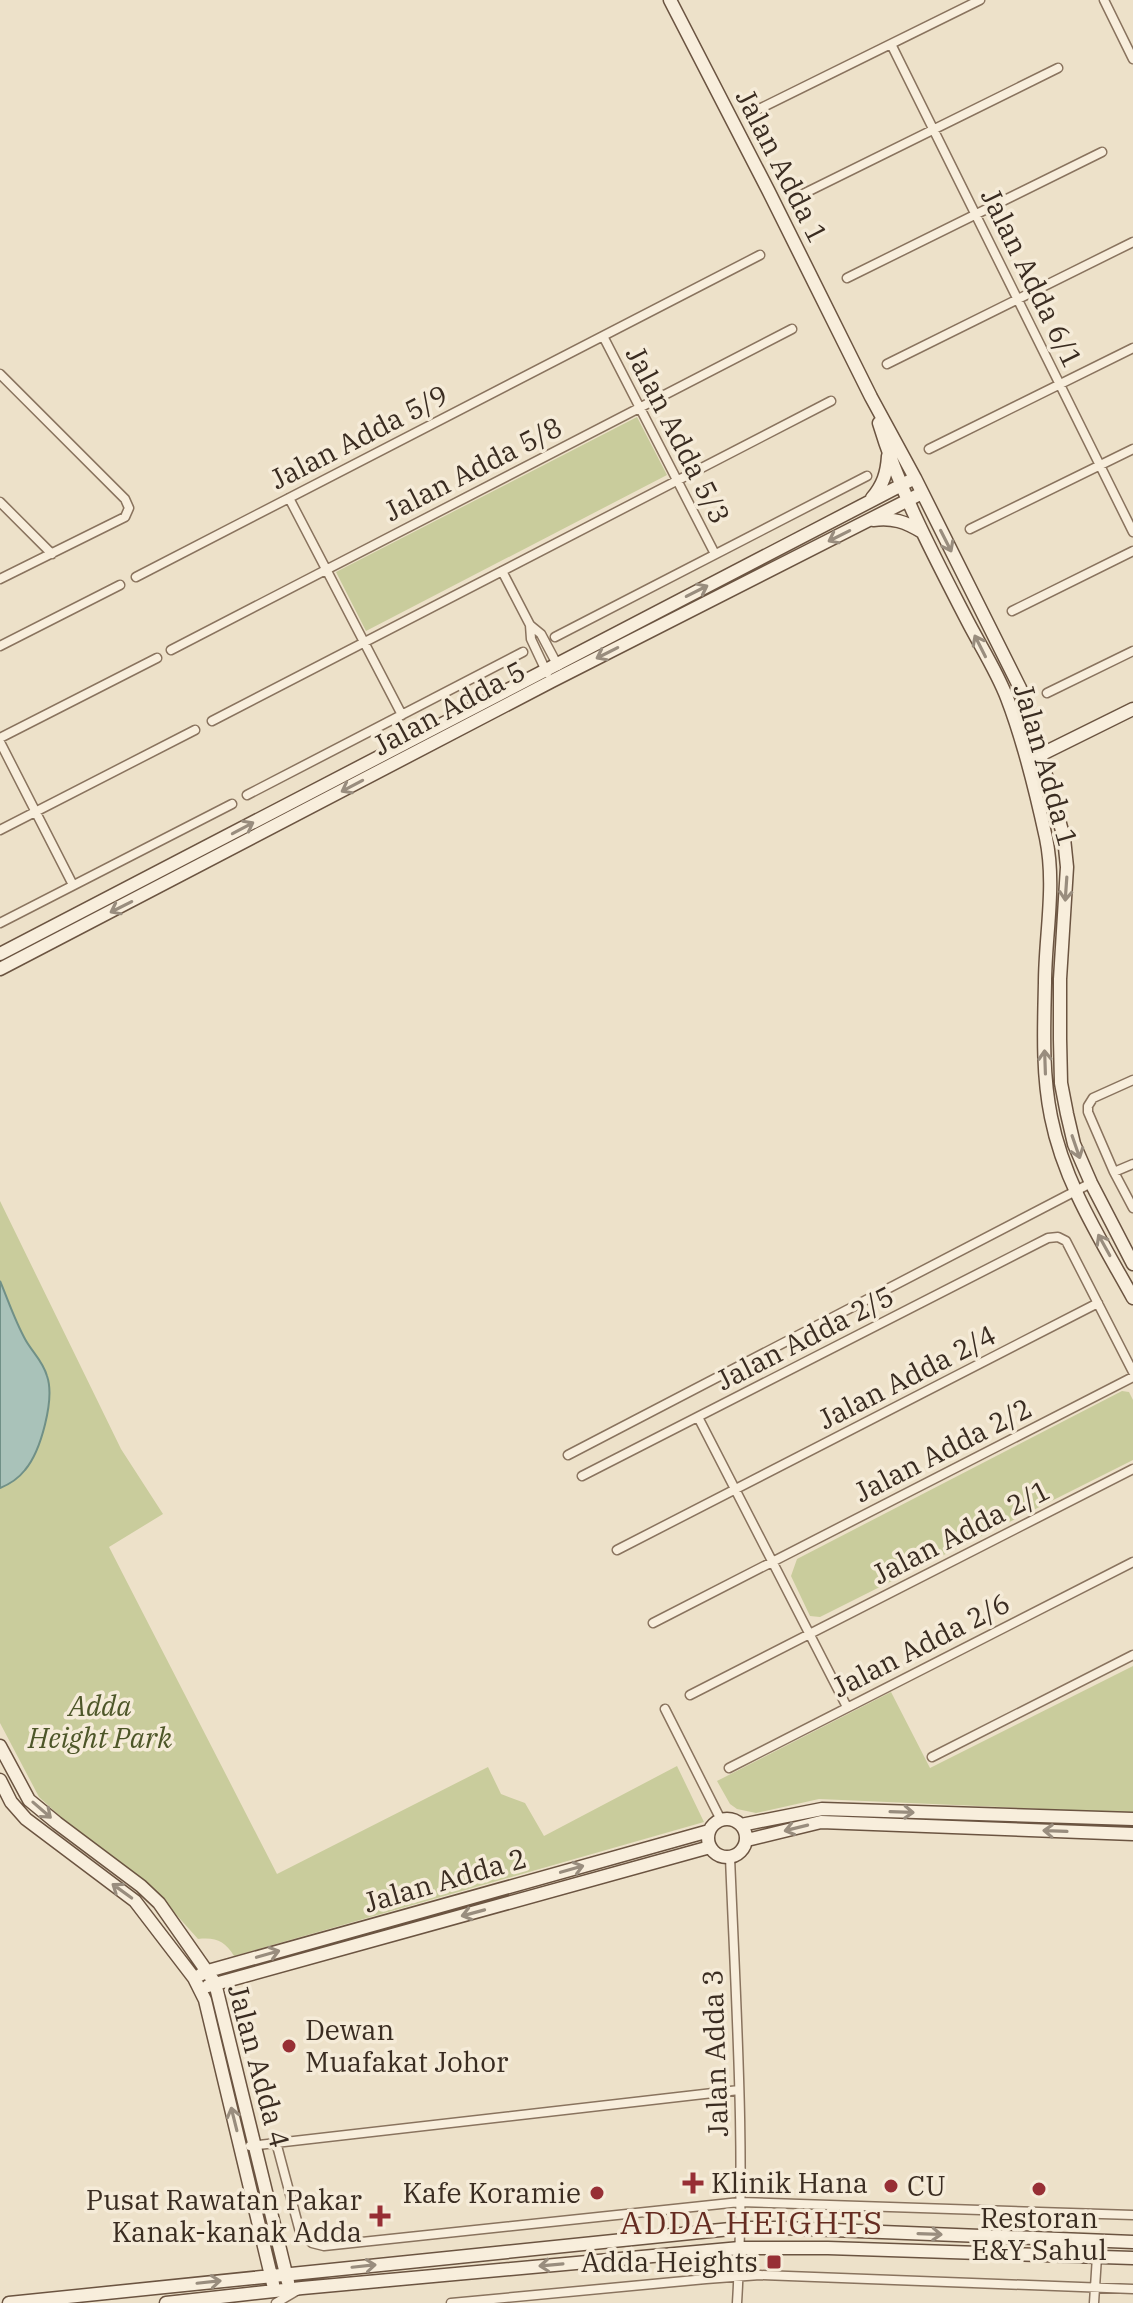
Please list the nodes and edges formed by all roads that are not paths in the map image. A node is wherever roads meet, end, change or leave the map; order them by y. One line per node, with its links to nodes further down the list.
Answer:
1 (670, 0): 22 (street, Jalan Adda 1)
2 (980, 0): 4 (street)
3 (1104, 0): 5 (street)
4 (891, 44): 7 (street); 8 (street, Jalan Adda 6/1)
5 (1133, 59)
6 (1058, 68): 8 (street)
7 (759, 109)
8 (933, 129): 10 (street); 11 (street, Jalan Adda 6/1)
9 (1102, 152): 11 (street)
10 (803, 194)
11 (976, 215): 14 (street); 15 (street, Jalan Adda 6/1)
12 (1133, 242): 15 (street)
13 (760, 255): 17 (street)
14 (847, 278)
15 (1018, 299): 19 (street); 21 (street, Jalan Adda 6/1)
16 (792, 329): 24 (street, Jalan Adda 5/8)
17 (603, 336): 24 (street, Jalan Adda 5/3); 34 (street, Jalan Adda 5/9)
18 (1133, 348): 21 (street)
19 (887, 364)
20 (0, 374): 43 (street)
21 (1060, 384): 25 (street); 28 (street, Jalan Adda 6/1)
22 (871, 397): 27 (street, Jalan Adda 1); 30 (street, Jalan Adda 1)
23 (831, 401): 31 (street)
24 (640, 408): 31 (street, Jalan Adda 5/3); 45 (street, Jalan Adda 5/8)
25 (929, 449)
26 (1133, 449): 28 (street)
27 (888, 454): 32 (street, Jalan Adda 1); 37 (street)
28 (1100, 465): 39 (street); 41 (street, Jalan Adda 6/1)
29 (867, 476): 44 (street)
30 (915, 478): 32 (street, Jalan Adda 5); 33 (street, Jalan Adda 1)
31 (677, 481): 44 (street, Jalan Adda 5/3); 46 (street)
32 (901, 485): 35 (street, Jalan Adda 1); 37 (street, Jalan Adda 5)
33 (922, 493): 35 (street, Jalan Adda 5); 65 (street, Jalan Adda 1, one-way to 65)
34 (289, 498): 45 (street); 47 (street, Jalan Adda 5/9)
35 (908, 499): 38 (street, Jalan Adda 5); 40 (street, Jalan Adda 1)
36 (0, 502): 43 (street)
37 (868, 503): 58 (street, Jalan Adda 5, one-way to 37)
38 (870, 520): 40 (street); 58 (street, Jalan Adda 5, one-way to 58)
39 (970, 529)
40 (922, 532): 66 (street, Jalan Adda 1, one-way to 40)
41 (1133, 532)
42 (1133, 551): 50 (street)
43 (52, 554): 48 (street)
44 (715, 554): 51 (street)
45 (326, 570): 52 (street); 54 (street, Jalan Adda 5/8)
46 (502, 571): 52 (street); 58 (street)
47 (136, 577)
48 (0, 579)
49 (120, 585): 53 (street)
50 (1012, 611)
51 (555, 637)
52 (364, 642): 61 (street); 62 (street)
53 (0, 646)
54 (171, 650)
55 (1133, 651): 59 (street)
56 (523, 652): 61 (street)
57 (157, 658): 64 (street)
58 (555, 673): 71 (street, Jalan Adda 5)
59 (1047, 693)
60 (1133, 709): 65 (street)
61 (402, 715): 67 (street)
62 (212, 721)
63 (195, 730): 69 (street)
64 (0, 740): 69 (street)
65 (1041, 755): 66 (street); 79 (street, Jalan Adda 1, one-way to 79)
66 (1026, 761): 80 (street, Jalan Adda 1, one-way to 66)
67 (247, 795)
68 (232, 804): 72 (street)
69 (36, 812): 70 (street); 72 (street)
70 (0, 830)
71 (202, 857): 74 (street, Jalan Adda 5); 75 (street, Jalan Adda 5, one-way to 75)
72 (73, 885): 73 (street)
73 (0, 923)
74 (0, 954)
75 (0, 969)
76 (1133, 1080): 78 (street)
77 (1133, 1164): 78 (street)
78 (1114, 1172): 81 (street)
79 (1091, 1183): 80 (street); 82 (street, Jalan Adda 1)
80 (1075, 1191): 83 (street, Jalan Adda 1, one-way to 80); 87 (street)
81 (1133, 1208)
82 (1133, 1264)
83 (1133, 1298)
84 (1098, 1303): 85 (street); 86 (street, Jalan Adda 2/5); 90 (street, Jalan Adda 2/4)
85 (1133, 1375): 92 (street, Jalan Adda 2/2)
86 (698, 1417): 89 (street, Jalan Adda 2/5); 90 (street)
87 (568, 1455)
88 (1133, 1469): 95 (street, Jalan Adda 2/1)
89 (582, 1476)
90 (736, 1489): 91 (street, Jalan Adda 2/4); 92 (street)
91 (617, 1550)
92 (773, 1561): 94 (street, Jalan Adda 2/2); 95 (street)
93 (1133, 1562): 98 (street, Jalan Adda 2/6)
94 (653, 1623)
95 (810, 1635): 97 (street, Jalan Adda 2/1); 98 (street)
96 (1133, 1655): 101 (street)
97 (690, 1695)
98 (847, 1707): 102 (street, Jalan Adda 2/6)
99 (665, 1709): 106 (street)
100 (0, 1746): 113 (street, Jalan Adda 4, one-way to 113)
101 (932, 1757)
102 (729, 1768)
103 (0, 1780): 116 (street, Jalan Adda 4, one-way to 103)
104 (873, 1818): 105 (street, one-way to 105); 107 (street); 109 (street, one-way to 104); 110 (street, one-way to 110)
105 (1133, 1819)
106 (721, 1820): 107 (street); 108 (street, Jalan Adda 2)
107 (741, 1825): 110 (street)
108 (709, 1831): 111 (street); 113 (street, Jalan Adda 2, one-way to 108)
109 (1133, 1834)
110 (747, 1840): 112 (street)
111 (710, 1847): 112 (street); 114 (street, Jalan Adda 2, one-way to 114)
112 (730, 1857): 118 (street, Jalan Adda 3)
113 (208, 1971): 115 (street, Jalan Adda 4); 116 (street, Jalan Adda 2)
114 (251, 1973): 115 (street, Jalan Adda 2); 117 (street)
115 (215, 1983): 116 (street, Jalan Adda 2); 117 (street, Jalan Adda 4)
116 (197, 1984): 121 (street, Jalan Adda 4, one-way to 116)
117 (222, 2012): 120 (street, Jalan Adda 4)
118 (739, 2090): 119 (street); 122 (street, Jalan Adda 3)
119 (276, 2142): 120 (street); 122 (street)
120 (256, 2145): 121 (street); 130 (street, Jalan Adda 4)
121 (241, 2148): 131 (street, Jalan Adda 4)
122 (740, 2202): 123 (street); 124 (street, Jalan Adda 3)
123 (1133, 2215)
124 (740, 2228): 125 (street, one-way to 125); 127 (street, Jalan Adda 3); 130 (street, one-way to 124)
125 (1098, 2241): 126 (street); 128 (street)
126 (1133, 2242)
127 (740, 2248): 128 (street); 132 (street, Jalan Adda 3); 134 (street, one-way to 134)
128 (1097, 2257): 129 (street); 133 (street)
129 (1133, 2258)
130 (287, 2274): 131 (street); 134 (street, Jalan Adda 4)
131 (272, 2276): 137 (street, Jalan Adda 4); 138 (street, one-way to 131)
132 (738, 2276): 133 (street); 141 (street); 142 (street, Jalan Adda 3)
133 (1096, 2288): 135 (street); 143 (street)
134 (296, 2289): 137 (street)
135 (1133, 2289)
136 (222, 2297): 137 (street); 139 (street); 140 (street)
137 (275, 2297)
138 (9, 2303)
139 (166, 2303)
140 (245, 2303)
141 (451, 2303)
142 (737, 2303)
143 (1094, 2303)

